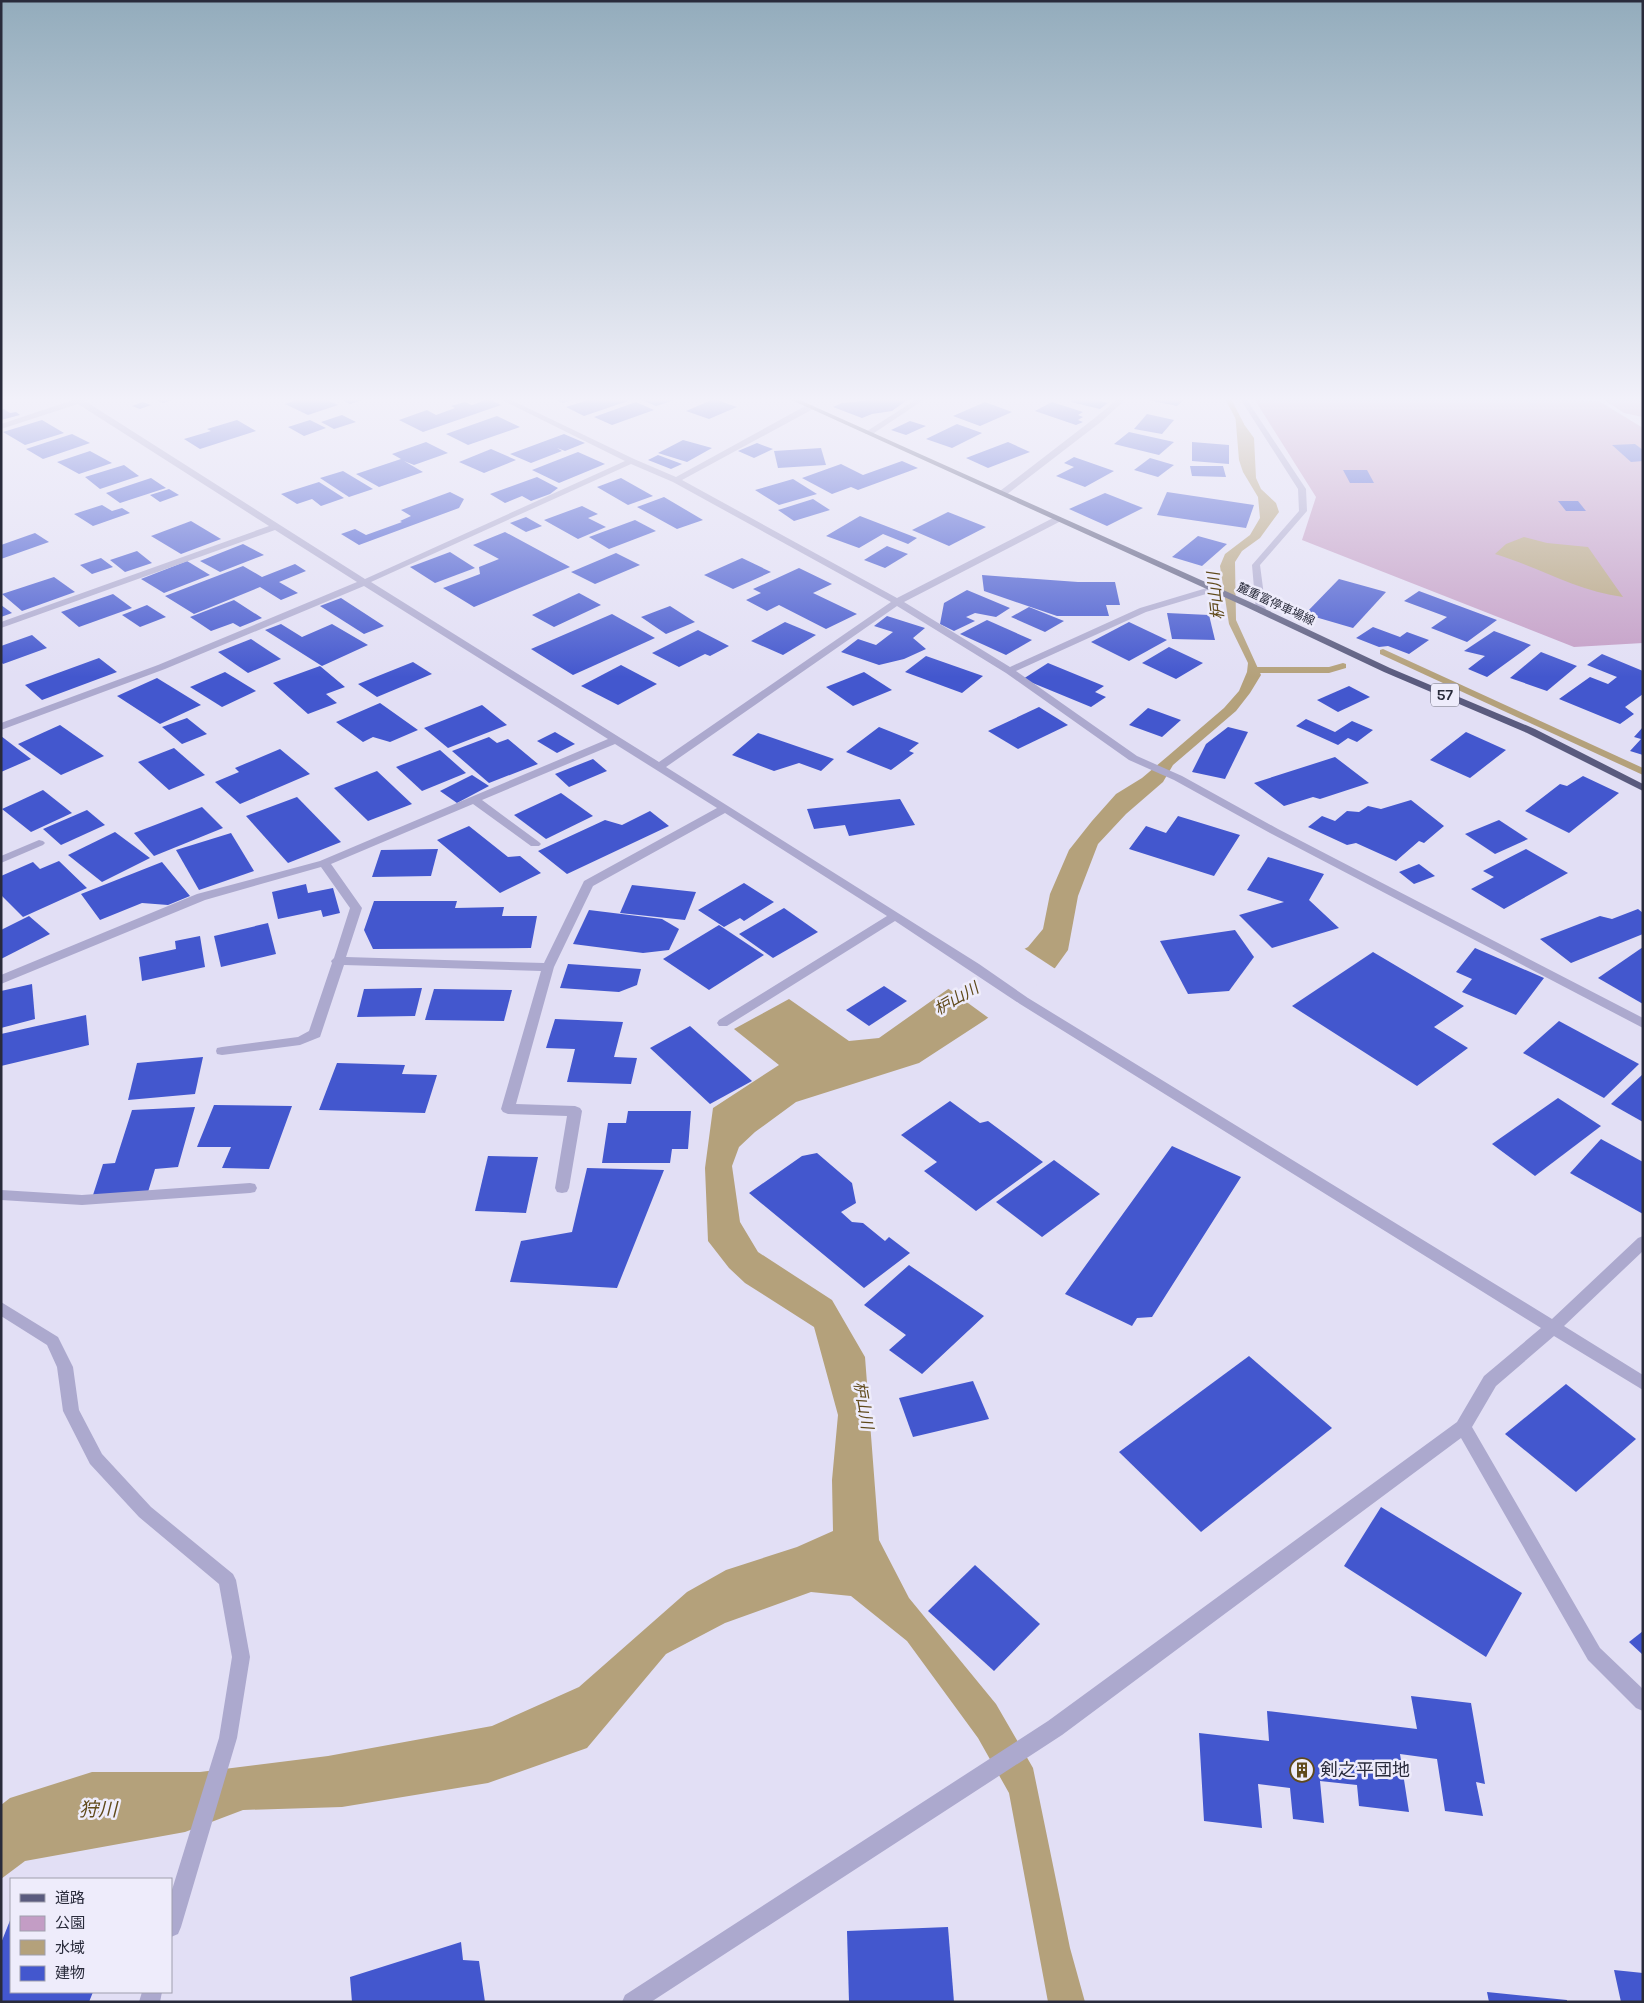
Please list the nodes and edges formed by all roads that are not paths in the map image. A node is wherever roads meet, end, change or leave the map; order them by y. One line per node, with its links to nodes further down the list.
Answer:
1 (220, 490): 9 (street)
2 (568, 490): 10 (street)
3 (695, 490): 12 (street)
4 (997, 490): 7 (main road, 麓重富停車場線 / 57)
5 (1006, 490): 7 (street)
6 (1302, 490): 13 (street)
7 (1003, 493): 8 (main road, 麓重富停車場線 / 57)
8 (1058, 519): 11 (main road, 麓重富停車場線 / 57); 12 (street)
9 (276, 526): 10 (street); 14 (street)
10 (364, 582): 16 (street); 17 (street)
11 (1213, 589): 13 (main road, 麓重富停車場線 / 57); 15 (street)
12 (896, 602): 15 (street); 18 (street)
13 (1261, 611): 19 (main road, 麓重富停車場線 / 57)
14 (1, 625)
15 (1009, 671): 31 (street)
16 (1, 727)
17 (616, 740): 18 (street); 20 (street)
18 (659, 767): 21 (street)
19 (1643, 788)
20 (474, 800): 23 (street); 25 (street)
21 (725, 808): 26 (street); 28 (street)
22 (39, 843): 24 (street)
23 (536, 844)
24 (1, 860)
25 (324, 863): 27 (street); 29 (street)
26 (895, 916): 30 (street); 38 (street)
27 (338, 962): 28 (street); 32 (street)
28 (548, 967): 34 (street)
29 (1, 980)
30 (723, 1023)
31 (1643, 1024)
32 (222, 1051)
33 (250, 1188): 35 (street)
34 (562, 1188)
35 (1, 1195)
36 (1643, 1242): 38 (street)
37 (1, 1308): 42 (street)
38 (1553, 1327): 39 (street); 40 (street)
39 (1643, 1383)
40 (1463, 1427): 41 (street); 43 (street)
41 (1643, 1702)
42 (172, 1924)
43 (632, 2002)

